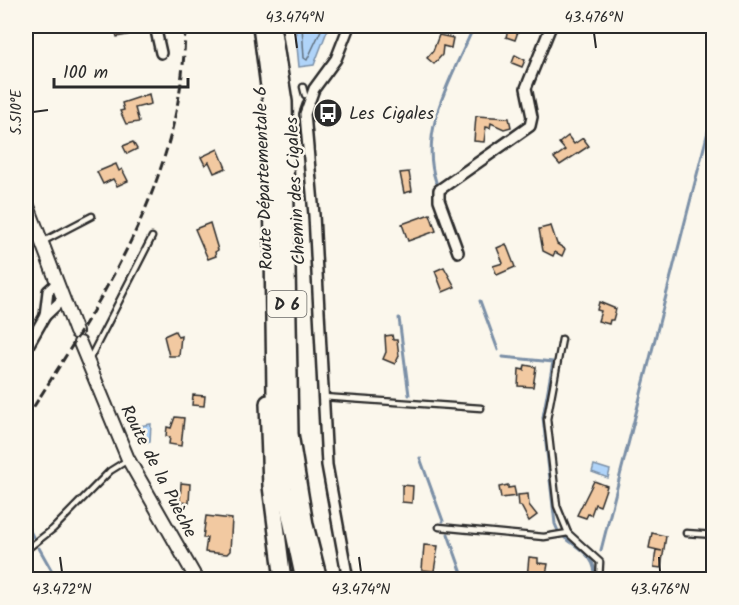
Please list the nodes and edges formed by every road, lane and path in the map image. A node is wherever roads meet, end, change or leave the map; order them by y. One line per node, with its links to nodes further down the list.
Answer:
1 (140, 26): 2 (lane)
2 (145, 26)
3 (155, 26): 8 (street)
4 (261, 26): 17 (highway, Route Départementale 6 / D 6)
5 (272, 26): 26 (highway, Route Départementale 6 / D 6)
6 (349, 26): 24 (street, Chemin des Cigales)
7 (551, 26): 15 (street)
8 (161, 53)
9 (303, 87): 10 (lane)
10 (305, 94)
11 (26, 201): 14 (main road, Route de la Puèche)
12 (92, 216): 14 (lane)
13 (152, 237): 23 (lane)
14 (42, 242): 16 (main road, Route de la Puèche)
15 (458, 252)
16 (57, 283): 18 (main road, Route de la Puèche); 19 (street)
17 (274, 285): 34 (highway); 35 (highway, Route Départementale 6 / D 6)
18 (63, 299): 19 (street); 23 (main road, Route de la Puèche)
19 (45, 316): 20 (street)
20 (30, 334): 22 (street)
21 (562, 339): 29 (lane)
22 (26, 350)
23 (88, 363): 27 (main road, Route de la Puèche)
24 (323, 397): 25 (lane); 38 (street, Chemin des Cigales)
25 (481, 408)
26 (290, 434): 36 (highway, Route Départementale 6 / D 6); 37 (highway)
27 (128, 459): 32 (lane); 33 (main road, Route de la Puèche)
28 (439, 527): 29 (lane)
29 (568, 533): 39 (lane)
30 (686, 533): 31 (lane)
31 (714, 535)
32 (26, 550)
33 (197, 579)
34 (283, 579)
35 (304, 579)
36 (319, 579)
37 (326, 579)
38 (348, 579)
39 (599, 579)

